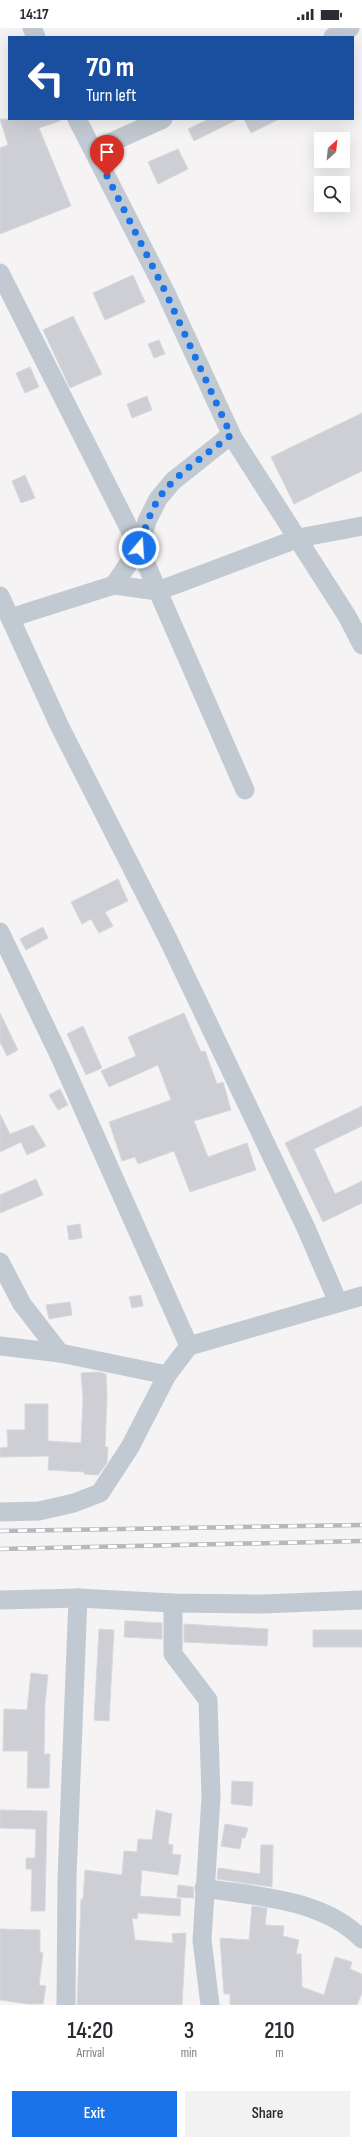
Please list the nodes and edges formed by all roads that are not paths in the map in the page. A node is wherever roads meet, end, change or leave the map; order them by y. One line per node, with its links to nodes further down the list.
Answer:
1 (350, 28): 2 (street)
2 (335, 36)
3 (78, 120): 5 (street)
4 (161, 120): 5 (street)
5 (94, 150): 7 (street)
6 (0, 273): 10 (street)
7 (231, 435): 9 (street); 10 (street)
8 (362, 526): 9 (street)
9 (299, 538): 12 (street); 15 (street)
10 (139, 548): 11 (street); 12 (street)
11 (114, 585): 12 (street); 14 (street)
12 (158, 591): 16 (street)
13 (0, 596): 14 (street)
14 (10, 618): 20 (street)
15 (362, 645)
16 (245, 790)
17 (0, 932): 22 (street)
18 (0, 1262): 23 (street)
19 (362, 1296): 20 (street)
20 (338, 1302): 22 (street)
21 (0, 1346): 23 (street)
22 (189, 1346): 24 (street)
23 (60, 1353): 24 (street)
24 (168, 1375): 25 (street)
25 (0, 1512)
26 (78, 1598): 27 (street); 29 (street); 32 (street)
27 (0, 1600)
28 (362, 1600): 29 (street)
29 (173, 1603): 30 (street)
30 (204, 1888): 31 (street); 33 (street)
31 (362, 1939)
32 (66, 2005)
33 (210, 2005)

